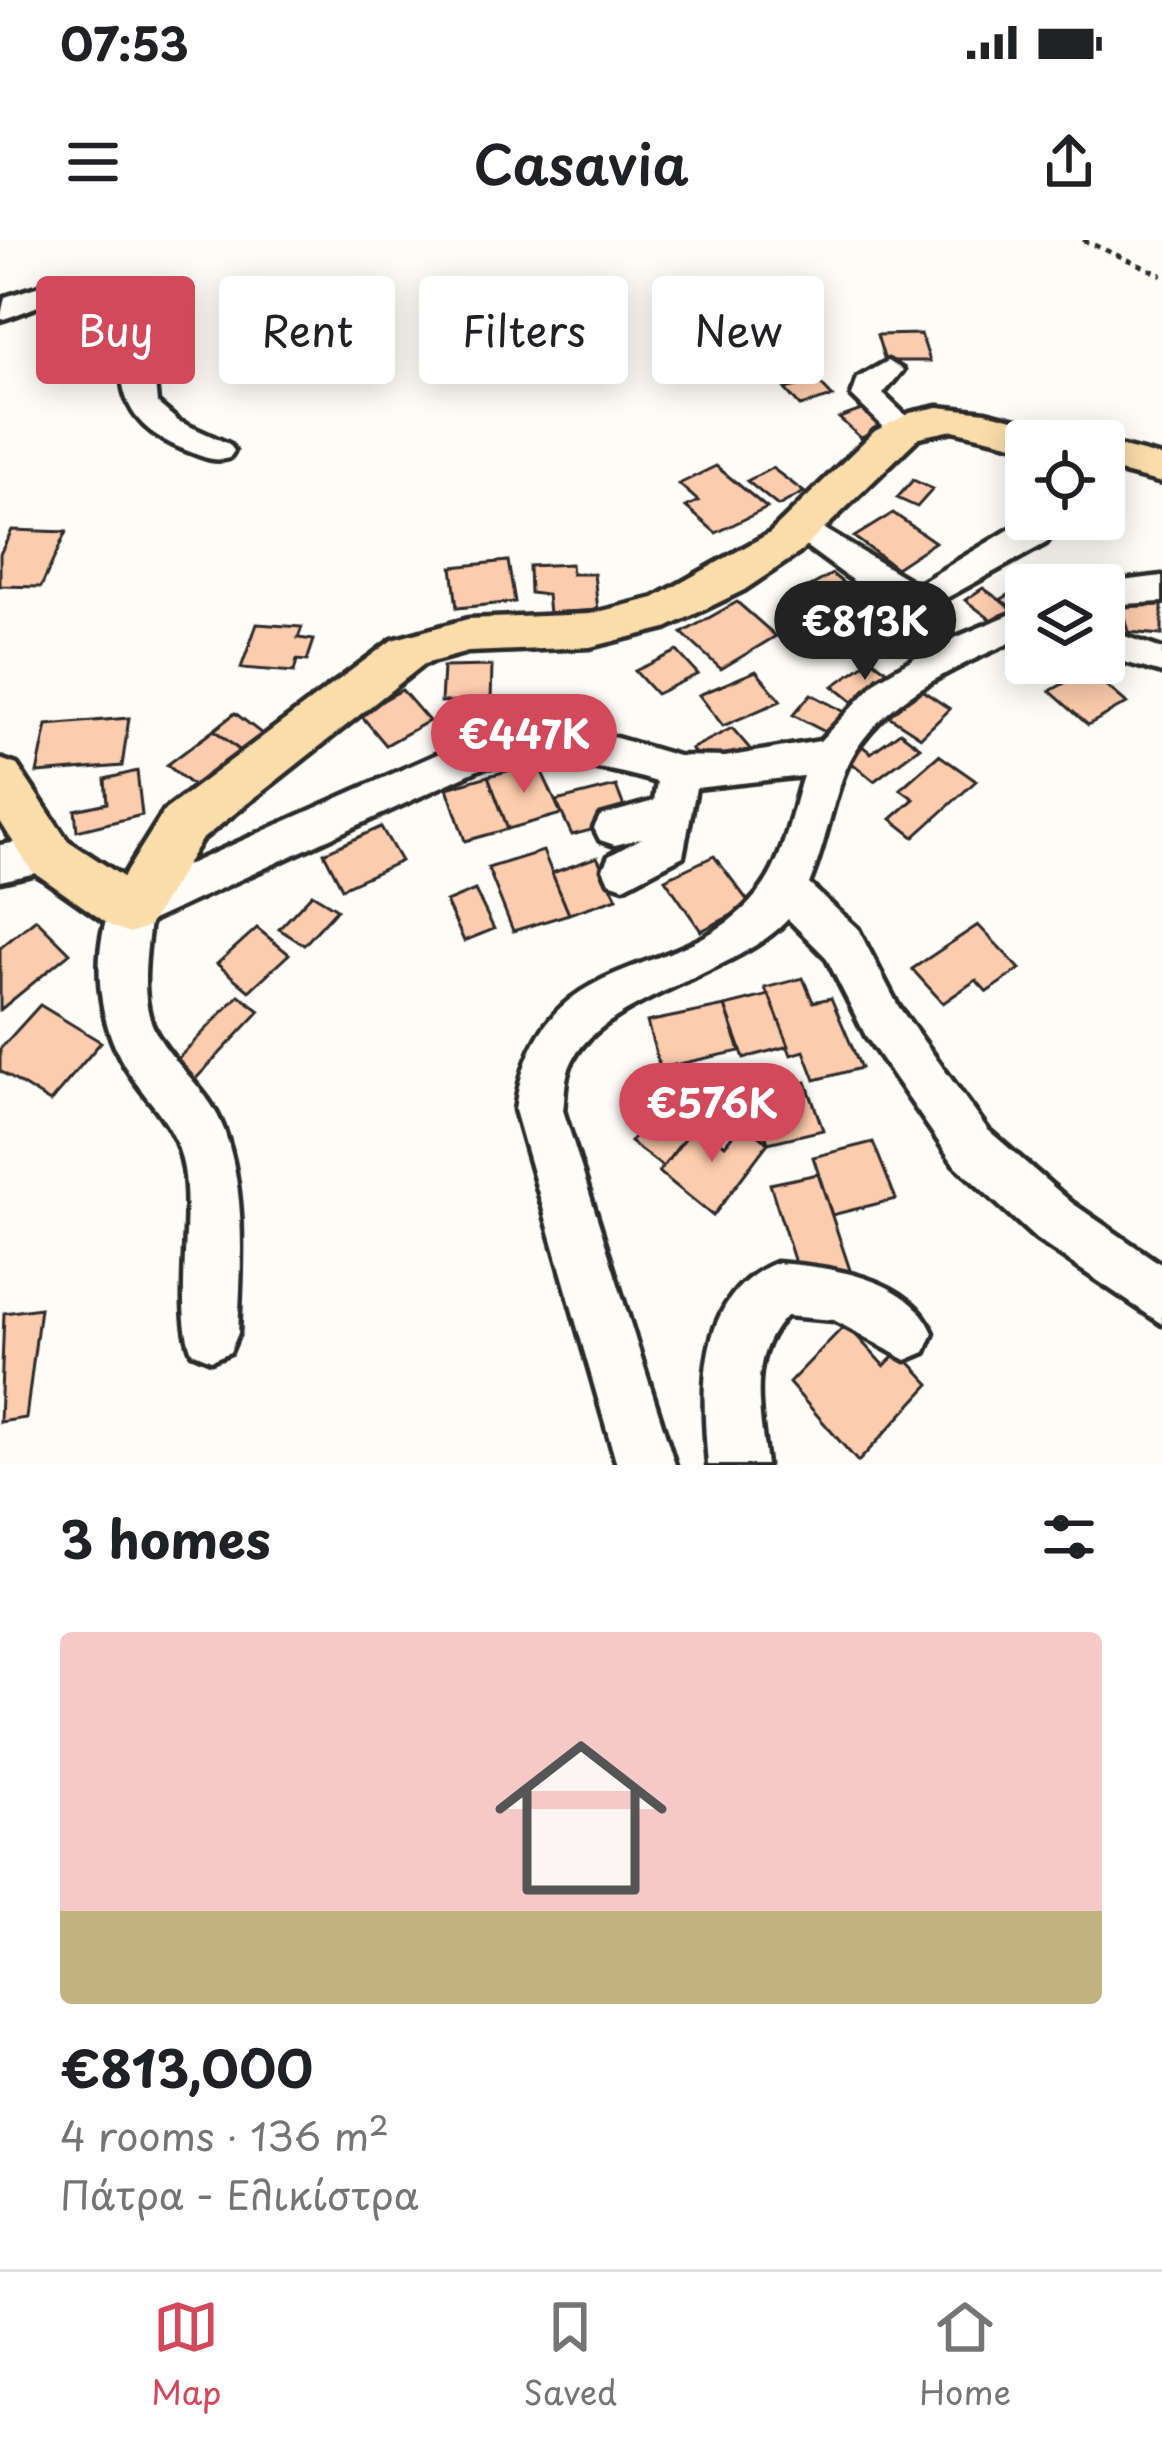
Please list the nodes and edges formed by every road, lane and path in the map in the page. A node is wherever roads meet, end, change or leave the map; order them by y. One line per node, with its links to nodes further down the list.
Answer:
1 (1083, 240): 2 (path)
2 (1162, 275)
3 (0, 311): 7 (street)
4 (888, 370): 5 (street)
5 (905, 430): 6 (main road); 10 (main road)
6 (1005, 431)
7 (218, 451)
8 (1125, 460): 9 (main road)
9 (1162, 470)
10 (804, 528): 11 (street); 23 (main road)
11 (1027, 540)
12 (1162, 589): 13 (street)
13 (1125, 591)
14 (1005, 631): 17 (street)
15 (1125, 650): 16 (street)
16 (1155, 661)
17 (832, 755): 19 (street); 22 (street)
18 (0, 779): 21 (main road)
19 (676, 793): 20 (street); 23 (street)
20 (620, 849)
21 (24, 859): 23 (main road)
22 (785, 888): 24 (street); 27 (street)
23 (130, 910): 25 (street)
24 (1162, 1297)
25 (211, 1333)
26 (906, 1333): 28 (street)
27 (646, 1465)
28 (736, 1465)

